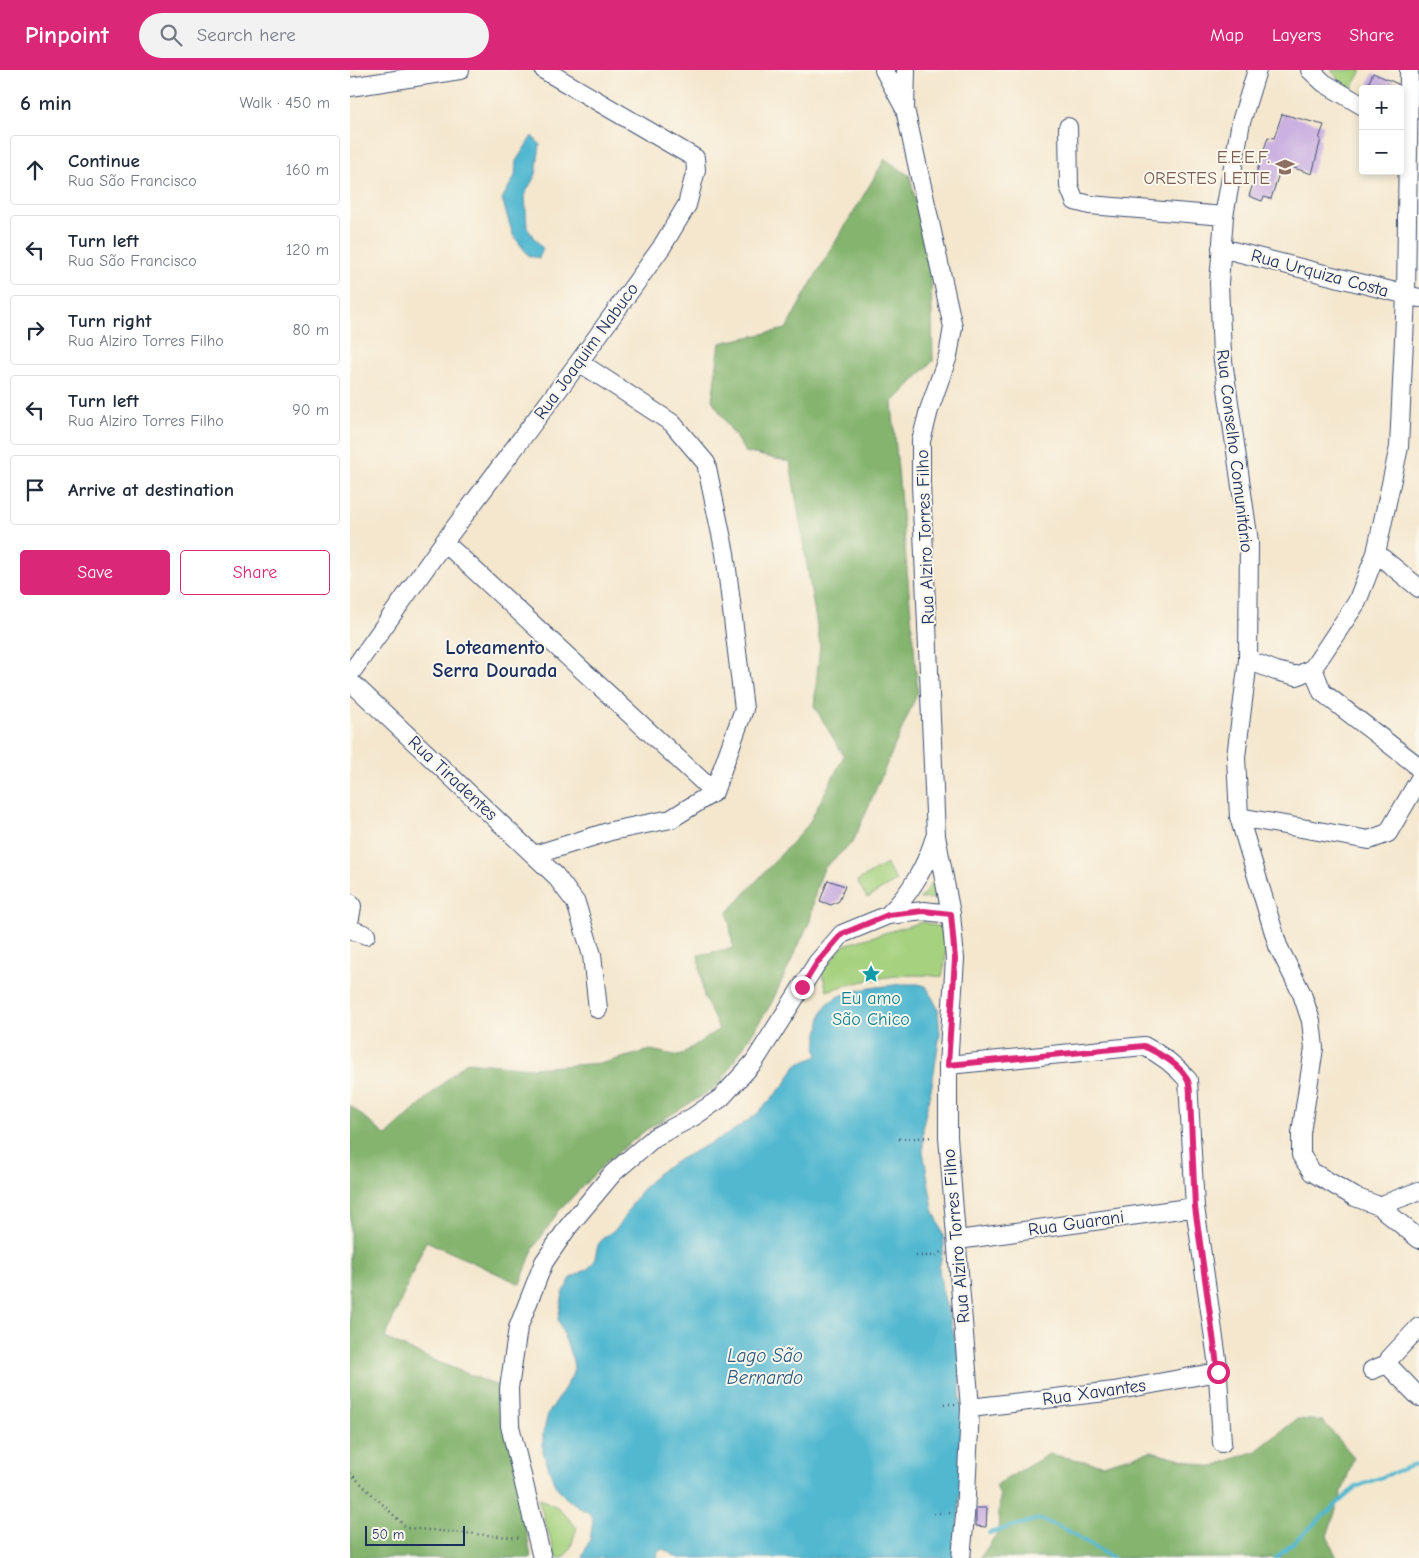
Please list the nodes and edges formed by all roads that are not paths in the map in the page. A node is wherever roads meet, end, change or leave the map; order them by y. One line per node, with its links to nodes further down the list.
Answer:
1 (460, 70): 8 (street)
2 (544, 70): 16 (street, Rua Joaquim Nabuco)
3 (884, 70): 10 (street, Rua Alziro Torres Filho)
4 (906, 70): 10 (street, Rua Alziro Torres Filho)
5 (1257, 70): 13 (street, Rua Conselho Comunitário)
6 (1310, 70): 9 (street)
7 (1409, 70): 12 (street)
8 (350, 87)
9 (1359, 104)
10 (905, 109): 28 (street, Rua Alziro Torres Filho)
11 (1068, 128): 13 (street)
12 (1404, 130): 15 (street)
13 (1224, 216): 14 (street, Rua Conselho Comunitário)
14 (1220, 248): 15 (street, Rua Urquiza Costa); 20 (street, Rua Conselho Comunitário)
15 (1412, 297): 18 (street)
16 (579, 362): 17 (street, Rua Joaquim Nabuco); 26 (street)
17 (444, 542): 22 (street, Rua Joaquim Nabuco); 26 (street)
18 (1376, 553): 19 (street); 21 (street)
19 (1419, 588)
20 (1248, 660): 21 (street); 27 (street, Rua Conselho Comunitário)
21 (1313, 668): 24 (street)
22 (350, 674)
23 (350, 681): 29 (street, Rua Tiradentes)
24 (1419, 770)
25 (1419, 780): 27 (street)
26 (714, 792): 29 (street)
27 (1239, 817): 37 (street, Rua Conselho Comunitário)
28 (936, 836): 31 (street, Rua Alziro Torres Filho); 32 (street)
29 (534, 855): 34 (street, Rua Tiradentes)
30 (350, 904): 33 (street)
31 (951, 914): 32 (street); 35 (street, Rua Alziro Torres Filho)
32 (888, 915): 46 (street)
33 (350, 918)
34 (598, 1010)
35 (948, 1065): 38 (street); 40 (street, Rua Alziro Torres Filho)
36 (1419, 1190): 37 (street)
37 (1379, 1206): 39 (street, Rua Conselho Comunitário)
38 (1195, 1207): 40 (street, Rua Guarani); 42 (street)
39 (1419, 1239)
40 (958, 1240): 44 (street, Rua Alziro Torres Filho)
41 (1419, 1327): 43 (street)
42 (1218, 1372): 44 (street, Rua Xavantes); 45 (street)
43 (1419, 1397)
44 (970, 1408): 47 (street, Rua Alziro Torres Filho)
45 (1222, 1444)
46 (542, 1558)
47 (961, 1558)

